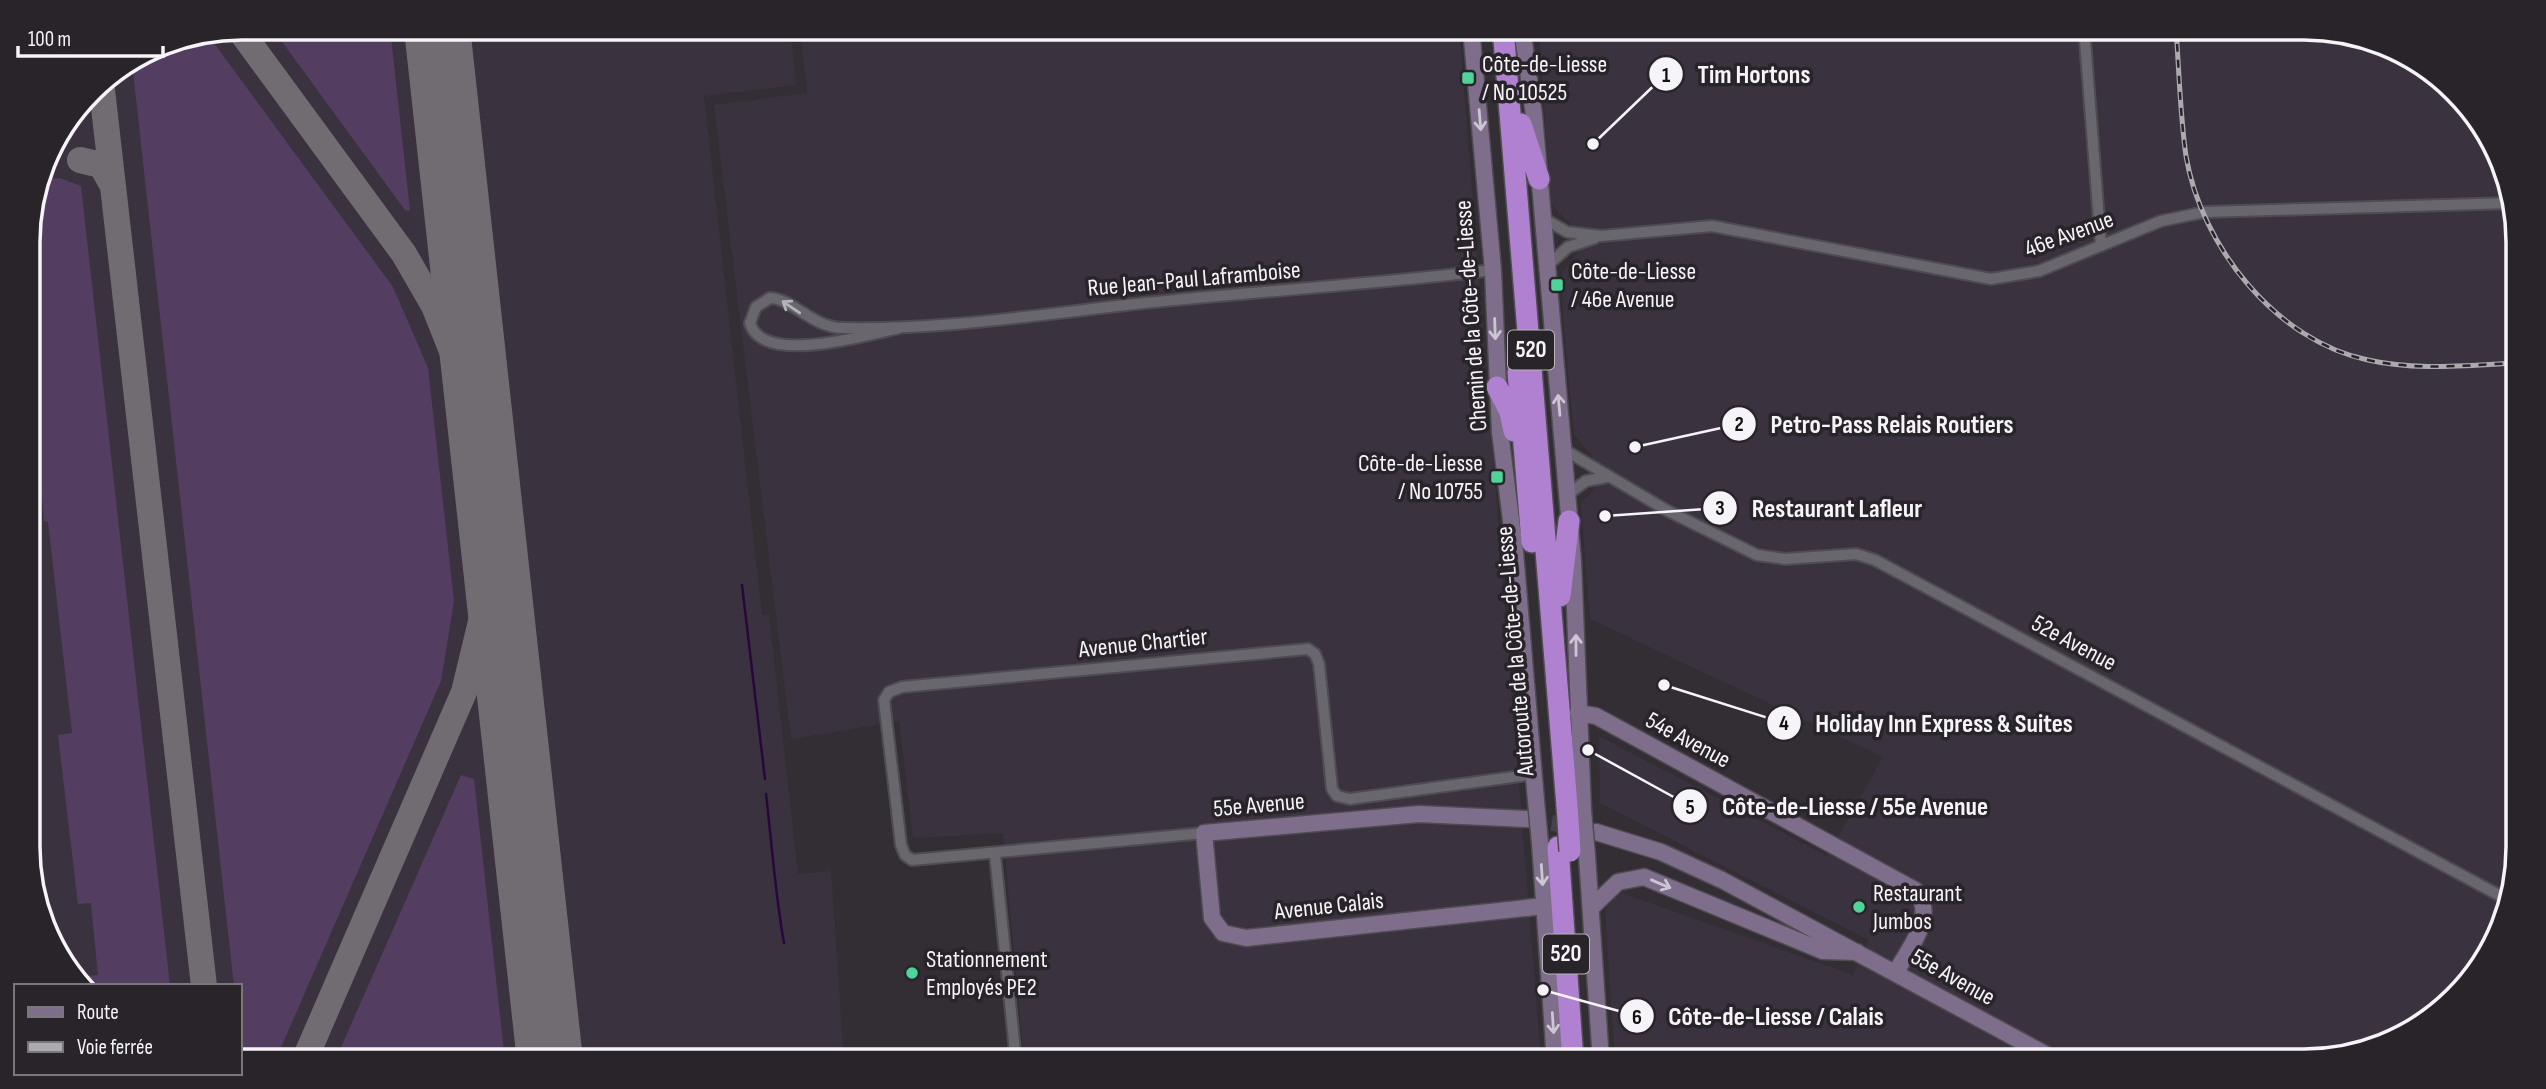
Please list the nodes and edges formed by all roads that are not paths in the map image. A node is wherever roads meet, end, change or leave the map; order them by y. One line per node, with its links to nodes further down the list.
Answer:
1 (1472, 40): 13 (main road, Chemin de la Côte-de-Liesse, one-way to 13)
2 (1490, 40): 18 (highway, Autoroute de la Côte-de-Liesse / 520)
3 (1504, 40): 6 (highway, Autoroute de la Côte-de-Liesse / 520)
4 (1523, 40): 7 (main road, Chemin de la Côte-de-Liesse)
5 (2085, 40): 11 (street)
6 (1505, 53): 7 (highway); 21 (highway, Autoroute de la Côte-de-Liesse / 520)
7 (1539, 179): 9 (main road, Chemin de la Côte-de-Liesse)
8 (2502, 203): 11 (street, 46e Avenue)
9 (1543, 218): 10 (street, 46e Avenue); 12 (main road, Chemin de la Côte-de-Liesse)
10 (1601, 236): 11 (street, 46e Avenue); 12 (street, 46e Avenue)
11 (2101, 246)
12 (1547, 266): 16 (main road, Chemin de la Côte-de-Liesse, one-way to 12)
13 (1493, 270): 14 (street, Rue Jean-Paul Laframboise); 15 (main road, Chemin de la Côte-de-Liesse, one-way to 15)
14 (899, 328): 14 (street, Rue Jean-Paul Laframboise, one-way to 14)
15 (1497, 387): 18 (highway); 23 (main road, Chemin de la Côte-de-Liesse)
16 (1563, 449): 17 (street, 52e Avenue); 19 (main road, Chemin de la Côte-de-Liesse)
17 (1608, 477): 19 (street); 30 (street, 52e Avenue)
18 (1528, 494): 24 (highway, Autoroute de la Côte-de-Liesse / 520)
19 (1567, 495): 20 (main road, Chemin de la Côte-de-Liesse)
20 (1569, 521): 21 (highway); 22 (main road, Chemin de la Côte-de-Liesse, one-way to 20)
21 (1554, 646): 24 (highway, Autoroute de la Côte-de-Liesse / 520)
22 (1578, 713): 24 (main road, Chemin de la Côte-de-Liesse); 34 (main road, 54e Avenue)
23 (1535, 774): 24 (main road, Chemin de la Côte-de-Liesse); 29 (street, Avenue Chartier)
24 (1560, 805): 28 (highway, Autoroute de la Côte-de-Liesse / 520, bridge); 28 (main road, Chemin de la Côte-de-Liesse, bridge)
25 (1528, 819): 27 (main road, 55e Avenue)
26 (1596, 832): 33 (main road, 55e Avenue)
27 (1204, 833): 29 (street, 55e Avenue); 31 (main road, Avenue Calais)
28 (1564, 849): 31 (main road, Chemin de la Côte-de-Liesse, one-way to 31); 32 (main road, Chemin de la Côte-de-Liesse); 36 (highway, Autoroute de la Côte-de-Liesse / 520); 37 (highway, Autoroute de la Côte-de-Liesse / 520)
29 (995, 854): 40 (street)
30 (2500, 896)
31 (1544, 906): 35 (main road, Chemin de la Côte-de-Liesse, one-way to 35)
32 (1592, 907): 33 (main road, one-way to 33); 38 (main road, Chemin de la Côte-de-Liesse)
33 (1860, 952): 34 (main road, 55e Avenue)
34 (1896, 972): 39 (main road, 55e Avenue)
35 (1554, 1048)
36 (1572, 1048)
37 (1585, 1048)
38 (1600, 1048)
39 (2035, 1048)
40 (1015, 1049)

